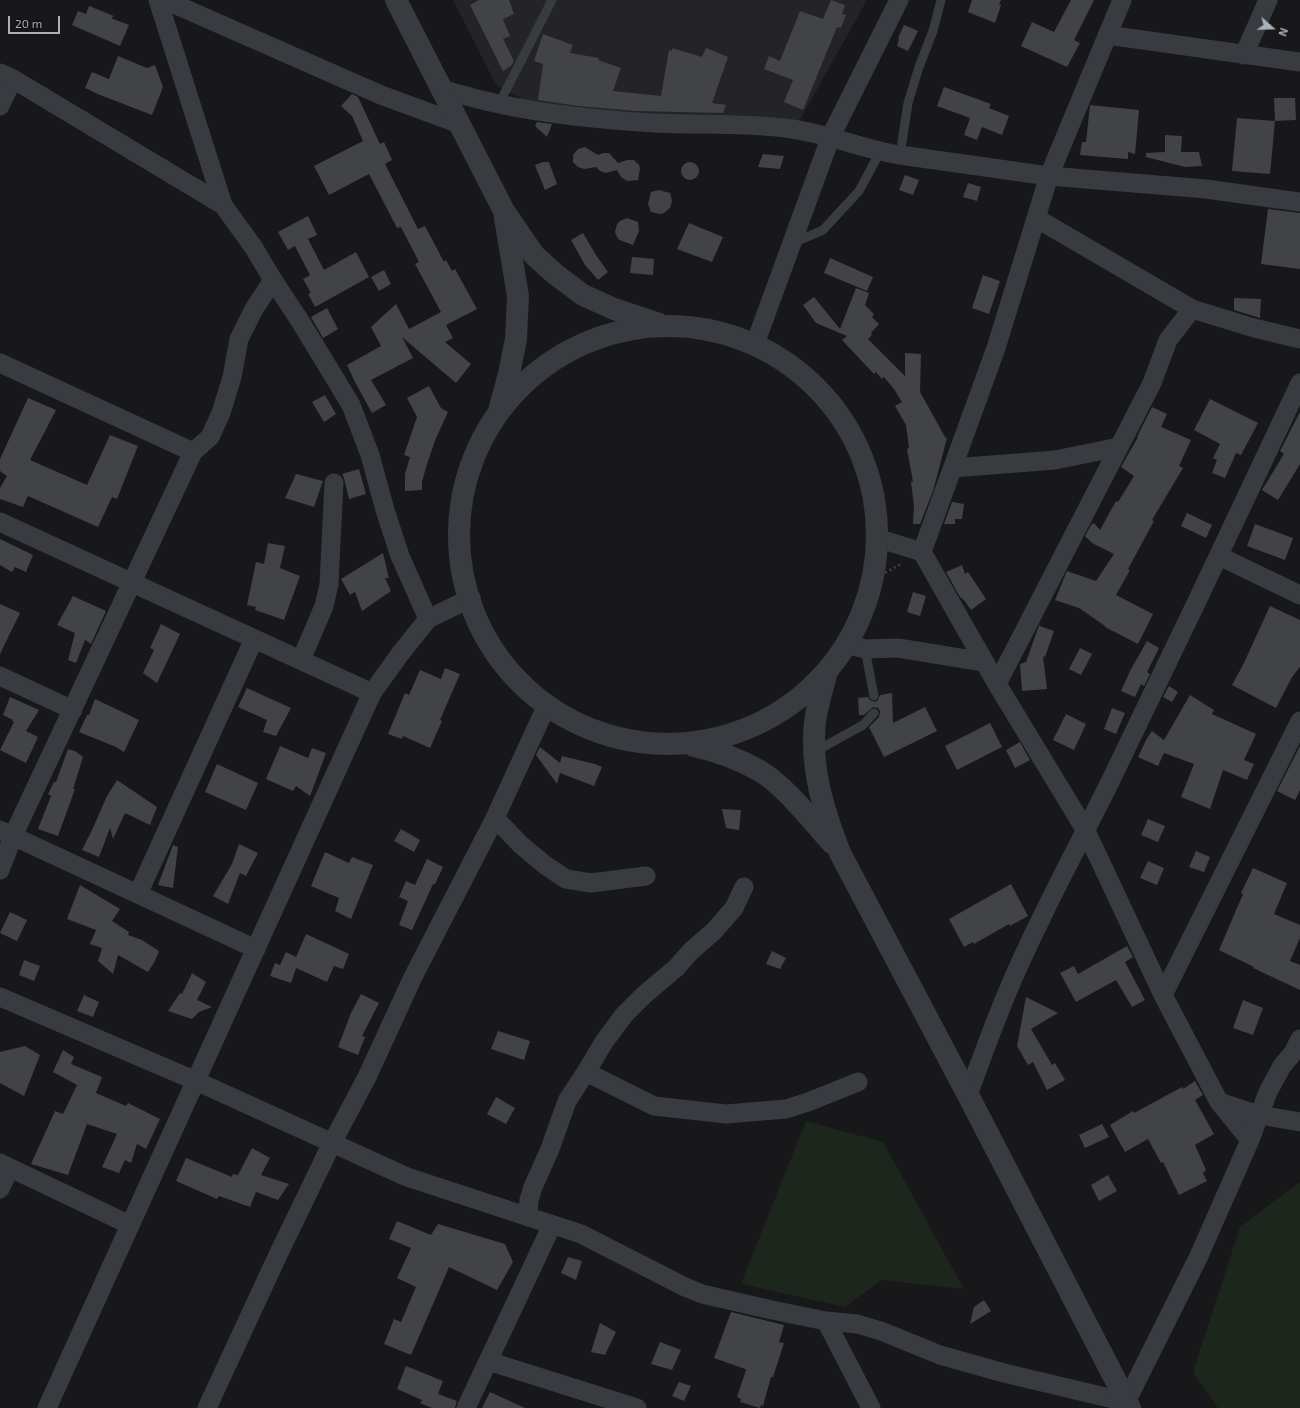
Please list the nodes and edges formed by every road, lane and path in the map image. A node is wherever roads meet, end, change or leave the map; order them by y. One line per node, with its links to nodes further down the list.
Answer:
1 (158, 0): 22 (street)
2 (165, 0): 16 (street)
3 (396, 0): 13 (street)
4 (552, 0): 14 (lane)
5 (899, 0): 17 (street)
6 (941, 0): 19 (lane)
7 (1122, 0): 9 (street)
8 (1268, 0): 10 (street)
9 (1107, 35): 10 (street); 20 (street)
10 (1244, 55): 11 (street)
11 (1300, 62)
12 (6, 76): 15 (street); 22 (street)
13 (440, 89): 14 (street); 16 (street)
14 (499, 104): 17 (street)
15 (0, 106)
16 (460, 124): 23 (street)
17 (831, 136): 18 (street); 25 (street)
18 (880, 152): 19 (street); 25 (lane)
19 (900, 155): 20 (street)
20 (1048, 176): 21 (street); 24 (street)
21 (1300, 202)
22 (223, 205): 26 (street)
23 (504, 211): 28 (street); 33 (street)
24 (1036, 218): 27 (street); 36 (street)
25 (792, 243): 30 (street)
26 (273, 280): 35 (street); 46 (street)
27 (1192, 309): 29 (street); 34 (street)
28 (662, 325): 30 (street); 33 (street)
29 (1300, 339)
30 (755, 344): 39 (street)
31 (0, 363): 35 (street)
32 (1300, 383): 41 (street)
33 (498, 414): 45 (street)
34 (1119, 447): 36 (street); 53 (street)
35 (193, 452): 43 (street)
36 (953, 468): 40 (street)
37 (334, 483): 49 (street)
38 (0, 522): 43 (street)
39 (877, 538): 40 (street); 42 (street)
40 (922, 552): 42 (path); 50 (street)
41 (1219, 556): 44 (street); 63 (street)
42 (872, 580): 48 (street)
43 (132, 583): 47 (street); 57 (street)
44 (1300, 595)
45 (471, 598): 46 (street); 56 (street)
46 (428, 620): 54 (street)
47 (254, 639): 49 (street); 69 (street)
48 (856, 646): 50 (street); 51 (street); 55 (lane)
49 (300, 660): 54 (street)
50 (984, 662): 53 (street)
51 (827, 671): 60 (street); 61 (street)
52 (0, 676): 57 (street)
53 (997, 684): 63 (street)
54 (372, 693): 70 (street)
55 (874, 696)
56 (546, 707): 60 (street); 62 (street)
57 (73, 710): 64 (street)
58 (874, 713): 61 (lane)
59 (1300, 721): 71 (street)
60 (689, 744): 65 (street)
61 (814, 752): 65 (street)
62 (495, 818): 67 (street); 82 (street)
63 (1086, 831): 71 (street); 77 (street)
64 (7, 833): 66 (street); 69 (street)
65 (840, 853): 77 (street)
66 (0, 870)
67 (646, 876)
68 (744, 887): 74 (street)
69 (138, 894): 70 (street)
70 (256, 948): 75 (street)
71 (1163, 995): 78 (street)
72 (0, 997): 75 (street)
73 (1300, 1039): 79 (street)
74 (586, 1072): 76 (street); 85 (street)
75 (196, 1081): 82 (street); 86 (street)
76 (858, 1082)
77 (968, 1095): 91 (street)
78 (1219, 1102): 79 (street); 81 (street)
79 (1259, 1115): 80 (street); 81 (street)
80 (1300, 1122)
81 (1250, 1140): 91 (street)
82 (332, 1143): 85 (street); 93 (street)
83 (5, 1166): 84 (street); 86 (street)
84 (0, 1189)
85 (528, 1216): 87 (street)
86 (130, 1225): 92 (street)
87 (552, 1225): 88 (street); 89 (street)
88 (826, 1320): 91 (street); 96 (street)
89 (488, 1361): 90 (street); 94 (street)
90 (610, 1404): 95 (street)
91 (1128, 1405)
92 (47, 1408)
93 (207, 1408)
94 (466, 1408)
95 (637, 1408)
96 (871, 1408)

